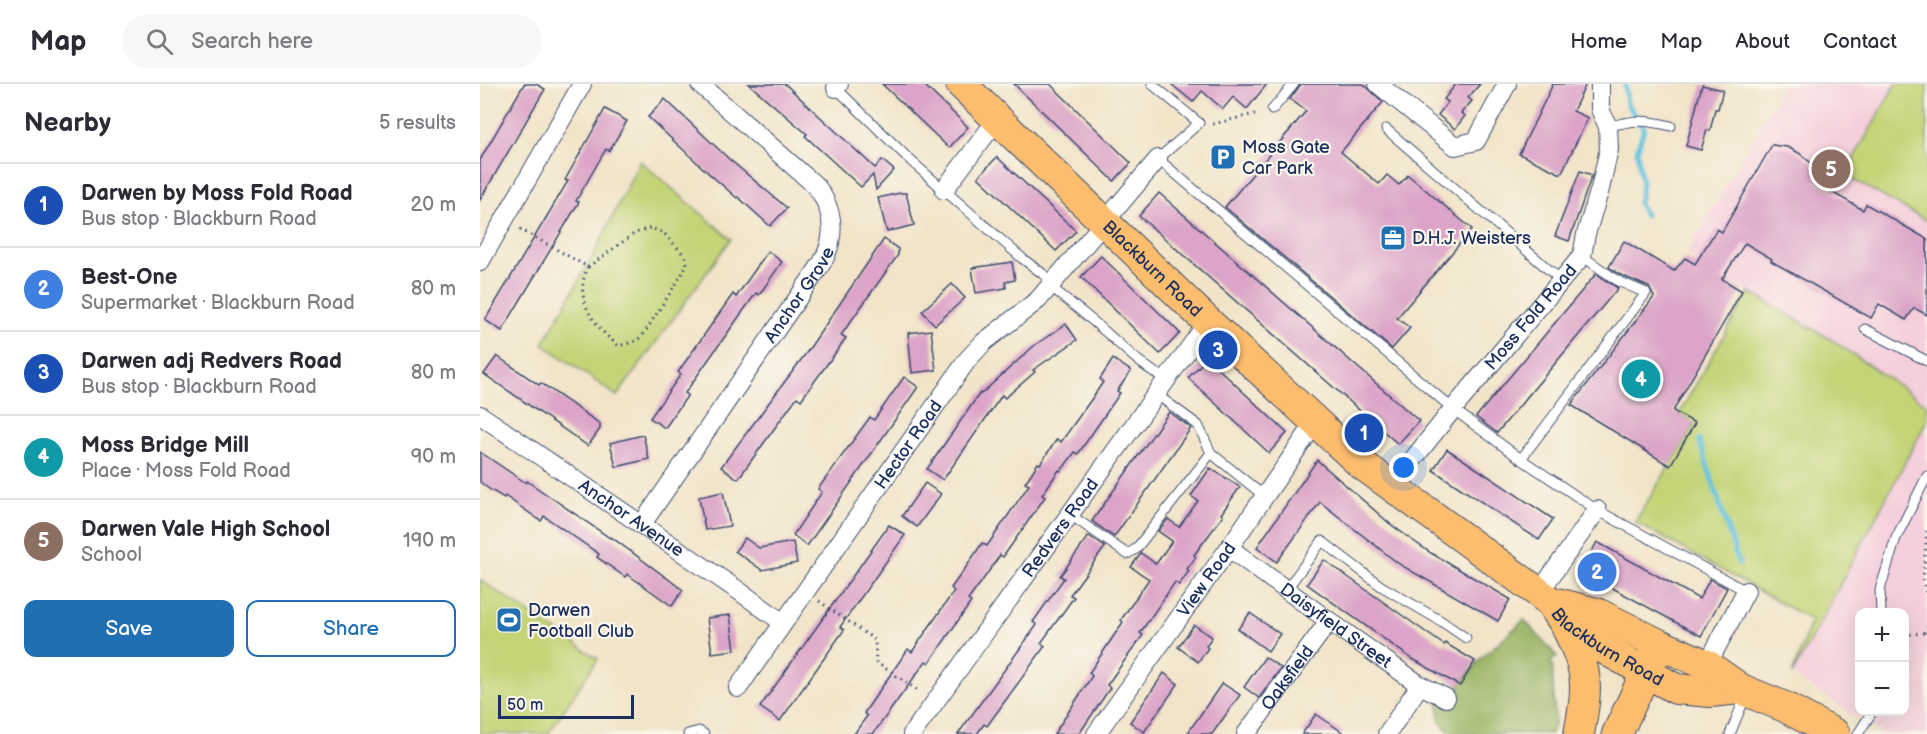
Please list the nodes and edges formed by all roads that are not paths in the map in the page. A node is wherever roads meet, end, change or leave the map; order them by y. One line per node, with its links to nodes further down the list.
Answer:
1 (582, 84): 19 (street)
2 (700, 84): 36 (street, Anchor Grove)
3 (962, 84): 11 (highway, Blackburn Road)
4 (1152, 84): 15 (lane)
5 (1294, 84): 10 (lane)
6 (1378, 84): 7 (street)
7 (1507, 84)
8 (1600, 84): 13 (street, Moss Fold Road)
9 (836, 85): 16 (lane)
10 (1272, 110)
11 (998, 118): 16 (street); 17 (highway, Blackburn Road)
12 (1671, 126): 13 (lane)
13 (1608, 127): 18 (street, Moss Fold Road)
14 (1386, 129): 20 (lane)
15 (1158, 159): 17 (street, Hector Road); 26 (lane)
16 (944, 190): 21 (lane)
17 (1103, 222): 21 (street, Hector Road); 22 (highway, Blackburn Road)
18 (1582, 256): 20 (street, Moss Fold Road); 30 (lane)
19 (480, 262)
20 (1562, 280): 26 (street, Moss Fold Road)
21 (1052, 284): 25 (lane); 43 (street, Hector Road)
22 (1208, 322): 25 (street, Redvers Road); 28 (highway, Blackburn Road)
23 (1865, 329): 24 (lane)
24 (1927, 361)
25 (1161, 387): 29 (lane); 35 (street, Redvers Road)
26 (1453, 409): 30 (lane); 32 (street, Moss Fold Road)
27 (480, 415): 36 (street, Anchor Avenue)
28 (1316, 423): 32 (highway, Blackburn Road); 33 (street, View Road)
29 (1211, 453): 33 (lane); 35 (lane)
30 (1521, 459): 34 (lane)
31 (1927, 476): 41 (lane)
32 (1391, 487): 40 (highway, Blackburn Road)
33 (1264, 496): 37 (street, View Road)
34 (1597, 510): 39 (lane); 40 (street)
35 (1069, 514): 57 (street, Redvers Road)
36 (642, 524): 43 (street, Anchor Avenue)
37 (1229, 548): 38 (street, Daisyfield Street); 58 (street, View Road)
38 (1286, 590): 42 (street, Daisyfield Street); 44 (lane)
39 (1746, 591): 46 (street)
40 (1550, 605): 45 (highway, Blackburn Road); 47 (highway, Blackburn Road); 61 (highway)
41 (1881, 608)
42 (1329, 621): 48 (street, Daisyfield Street); 59 (street, Oaksfield)
43 (782, 622): 49 (street, Hector Road)
44 (1466, 638)
45 (1648, 638): 46 (highway, Blackburn Road); 47 (highway)
46 (1707, 665): 51 (highway, Blackburn Road)
47 (1634, 666): 50 (highway, Blackburn Road); 54 (highway); 61 (highway)
48 (1420, 685): 52 (street, Daisyfield Street); 60 (street)
49 (738, 688)
50 (1676, 689): 51 (highway, Blackburn Road); 54 (highway)
51 (1745, 690): 62 (lane); 63 (highway, Blackburn Road)
52 (1446, 698)
53 (1869, 716): 64 (lane)
54 (1621, 723)
55 (688, 734): 56 (lane)
56 (704, 734)
57 (912, 734)
58 (1096, 734)
59 (1246, 734)
60 (1387, 734)
61 (1580, 734)
62 (1730, 734)
63 (1834, 734)
64 (1858, 734)

